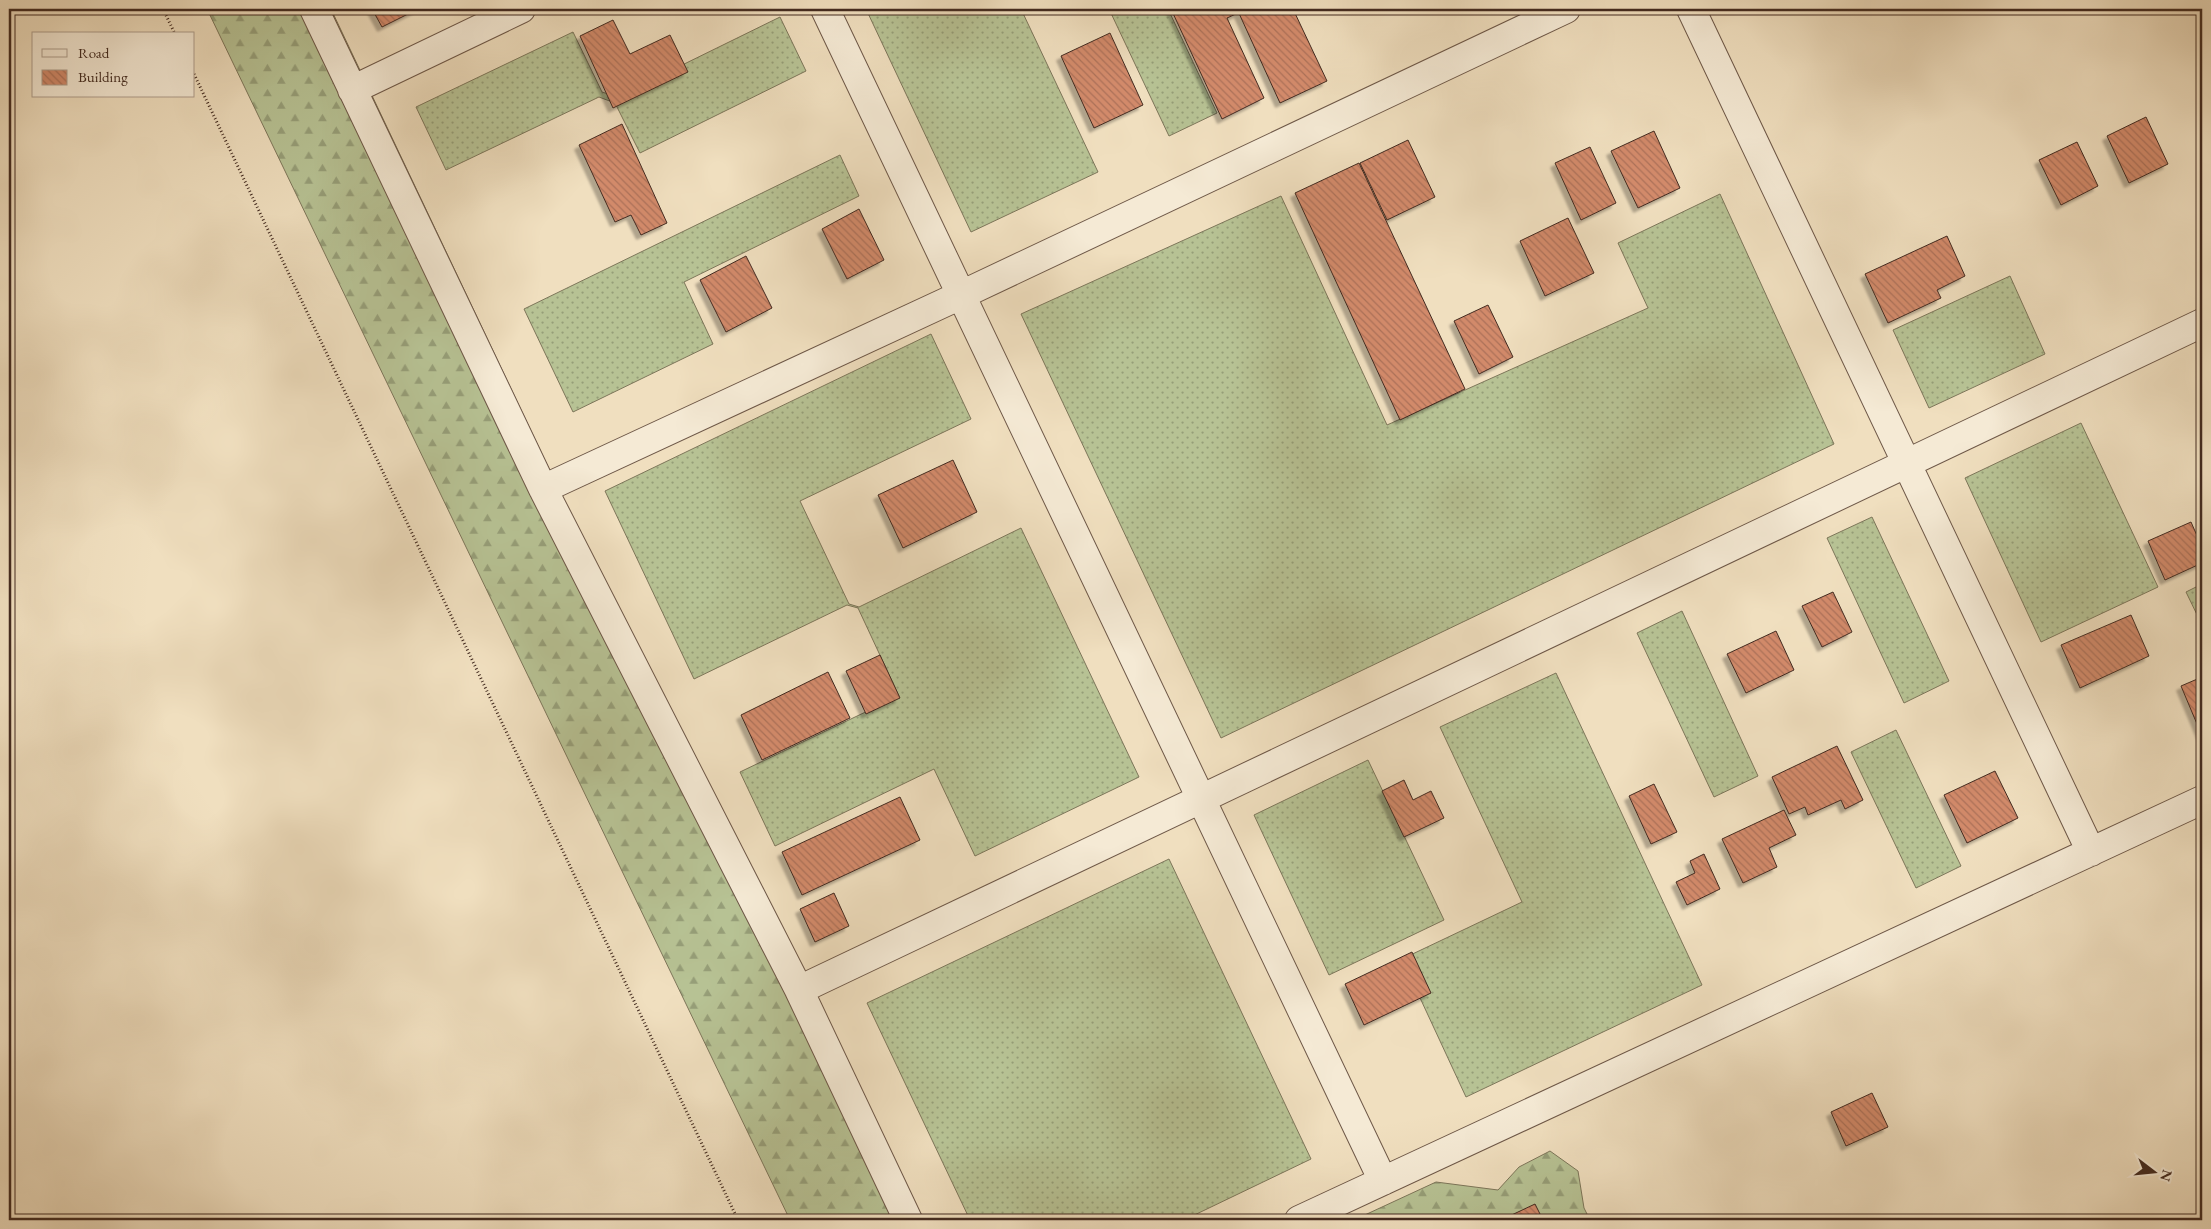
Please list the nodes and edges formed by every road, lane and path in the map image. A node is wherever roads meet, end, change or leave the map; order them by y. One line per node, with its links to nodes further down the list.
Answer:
1 (163, 9): 7 (path)
2 (314, 9): 9 (street)
3 (521, 9): 9 (street)
4 (825, 9): 10 (street)
5 (1566, 9): 10 (street)
6 (1691, 9): 12 (street)
7 (174, 32)
8 (195, 76): 19 (path)
9 (352, 90): 13 (street)
10 (961, 295): 13 (street); 14 (street)
11 (2202, 323): 12 (street)
12 (1906, 464): 14 (street); 16 (street)
13 (542, 489): 17 (street)
14 (1201, 799): 17 (street); 18 (street)
15 (2202, 800): 16 (street)
16 (2091, 852): 18 (street)
17 (799, 990): 20 (street)
18 (1383, 1181): 21 (street)
19 (738, 1220)
20 (908, 1220)
21 (1299, 1220)

